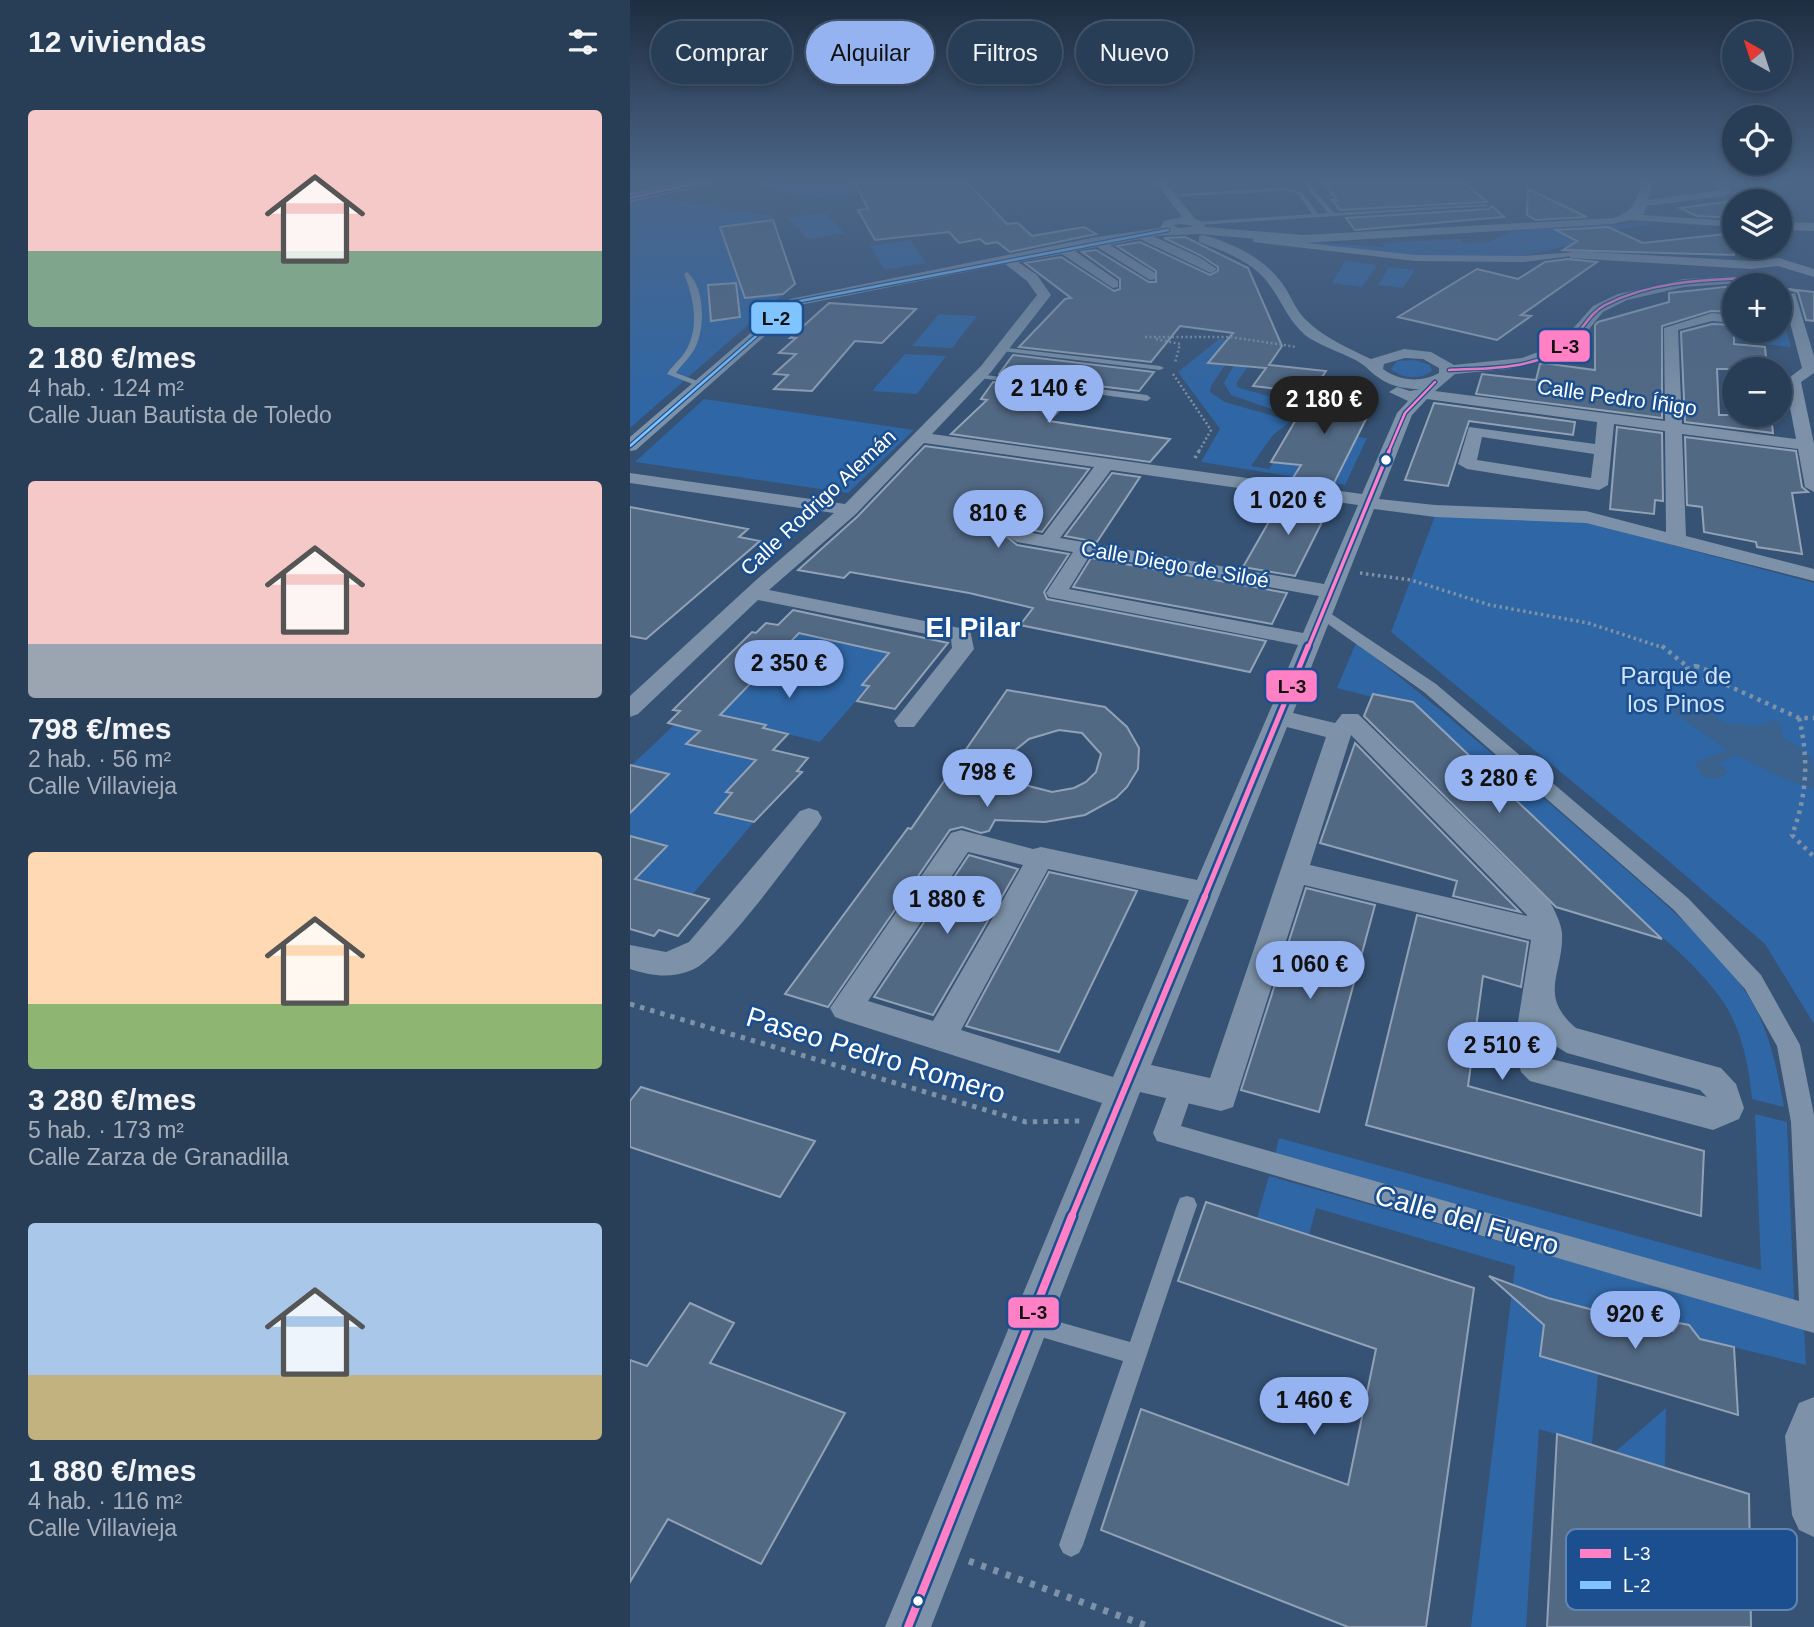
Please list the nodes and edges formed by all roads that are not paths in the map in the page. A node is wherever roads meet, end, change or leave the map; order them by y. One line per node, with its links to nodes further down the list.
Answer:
1 (1011, 257): 10 (street)
2 (1075, 257): 21 (street)
3 (1121, 257): 19 (street)
4 (1188, 257): 15 (street)
5 (1246, 257): 30 (street)
6 (1270, 257): 11 (street)
7 (1406, 257): 8 (street)
8 (1549, 257)
9 (1603, 257): 14 (street)
10 (1005, 258): 28 (street, Calle Rodrigo Alemán); 35 (street)
11 (1273, 258)
12 (1768, 259): 14 (street)
13 (1780, 259): 18 (street)
14 (1752, 267): 16 (street); 23 (street)
15 (1212, 269)
16 (1762, 273)
17 (687, 274): 35 (lane)
18 (1809, 275)
19 (1150, 276)
20 (1722, 282): 31 (street)
21 (1113, 284)
22 (1792, 303): 26 (street)
23 (1579, 307)
24 (1722, 318): 39 (street)
25 (1330, 327): 29 (street)
26 (1806, 327): 41 (street)
27 (1560, 331): 31 (street)
28 (1002, 349): 32 (lane); 33 (street, Calle Rodrigo Alemán)
29 (1393, 354): 30 (street); 31 (street)
30 (1374, 366): 36 (street)
31 (1446, 366): 34 (street)
32 (1160, 368)
33 (979, 376): 37 (lane); 40 (street, Calle Rodrigo Alemán)
34 (1435, 382): 36 (street); 36 (street)
35 (700, 385): 42 (street)
36 (1404, 395): 38 (street, Calle Pedro Íñigo); 47 (street)
37 (1147, 398)
38 (1605, 419): 39 (street, Calle Pedro Íñigo); 43 (street)
39 (1675, 428): 41 (street, Calle Pedro Íñigo); 50 (street)
40 (919, 437): 44 (street); 48 (street, Calle Rodrigo Alemán)
41 (1805, 445): 46 (street)
42 (630, 446)
43 (1602, 450): 43 (street)
44 (1106, 464): 47 (street); 51 (street)
45 (630, 478): 48 (street)
46 (1814, 487)
47 (1368, 502): 50 (street); 56 (street)
48 (849, 510): 54 (street, Calle Rodrigo Alemán)
49 (1017, 536): 51 (street, Calle Diego de Siloé)
50 (1676, 540): 53 (street)
51 (1047, 542): 52 (street, Calle Diego de Siloé)
52 (1085, 548): 55 (street); 56 (street, Calle Diego de Siloé)
53 (1814, 575)
54 (754, 593): 57 (street, Calle Rodrigo Alemán); 59 (street)
55 (1056, 593): 56 (street)
56 (1327, 604): 58 (street); 72 (street)
57 (630, 709)
58 (1281, 718): 60 (street); 64 (street)
59 (906, 721)
60 (1340, 732): 63 (street); 65 (street)
61 (809, 818): 66 (street)
62 (1023, 855): 68 (street)
63 (1295, 872): 65 (street); 69 (street)
64 (1207, 893): 68 (street); 70 (street)
65 (1546, 932): 67 (street)
66 (630, 957)
67 (1539, 999): 67 (street)
68 (940, 1038): 70 (street)
69 (1182, 1088): 70 (street); 72 (street, Calle del Fuero)
70 (1122, 1096): 73 (street)
71 (1187, 1205): 74 (lane)
72 (1813, 1307)
73 (1031, 1324): 74 (lane); 78 (street)
74 (1135, 1354): 77 (lane)
75 (1814, 1418): 76 (street)
76 (1814, 1515)
77 (1071, 1545)
78 (908, 1627)

